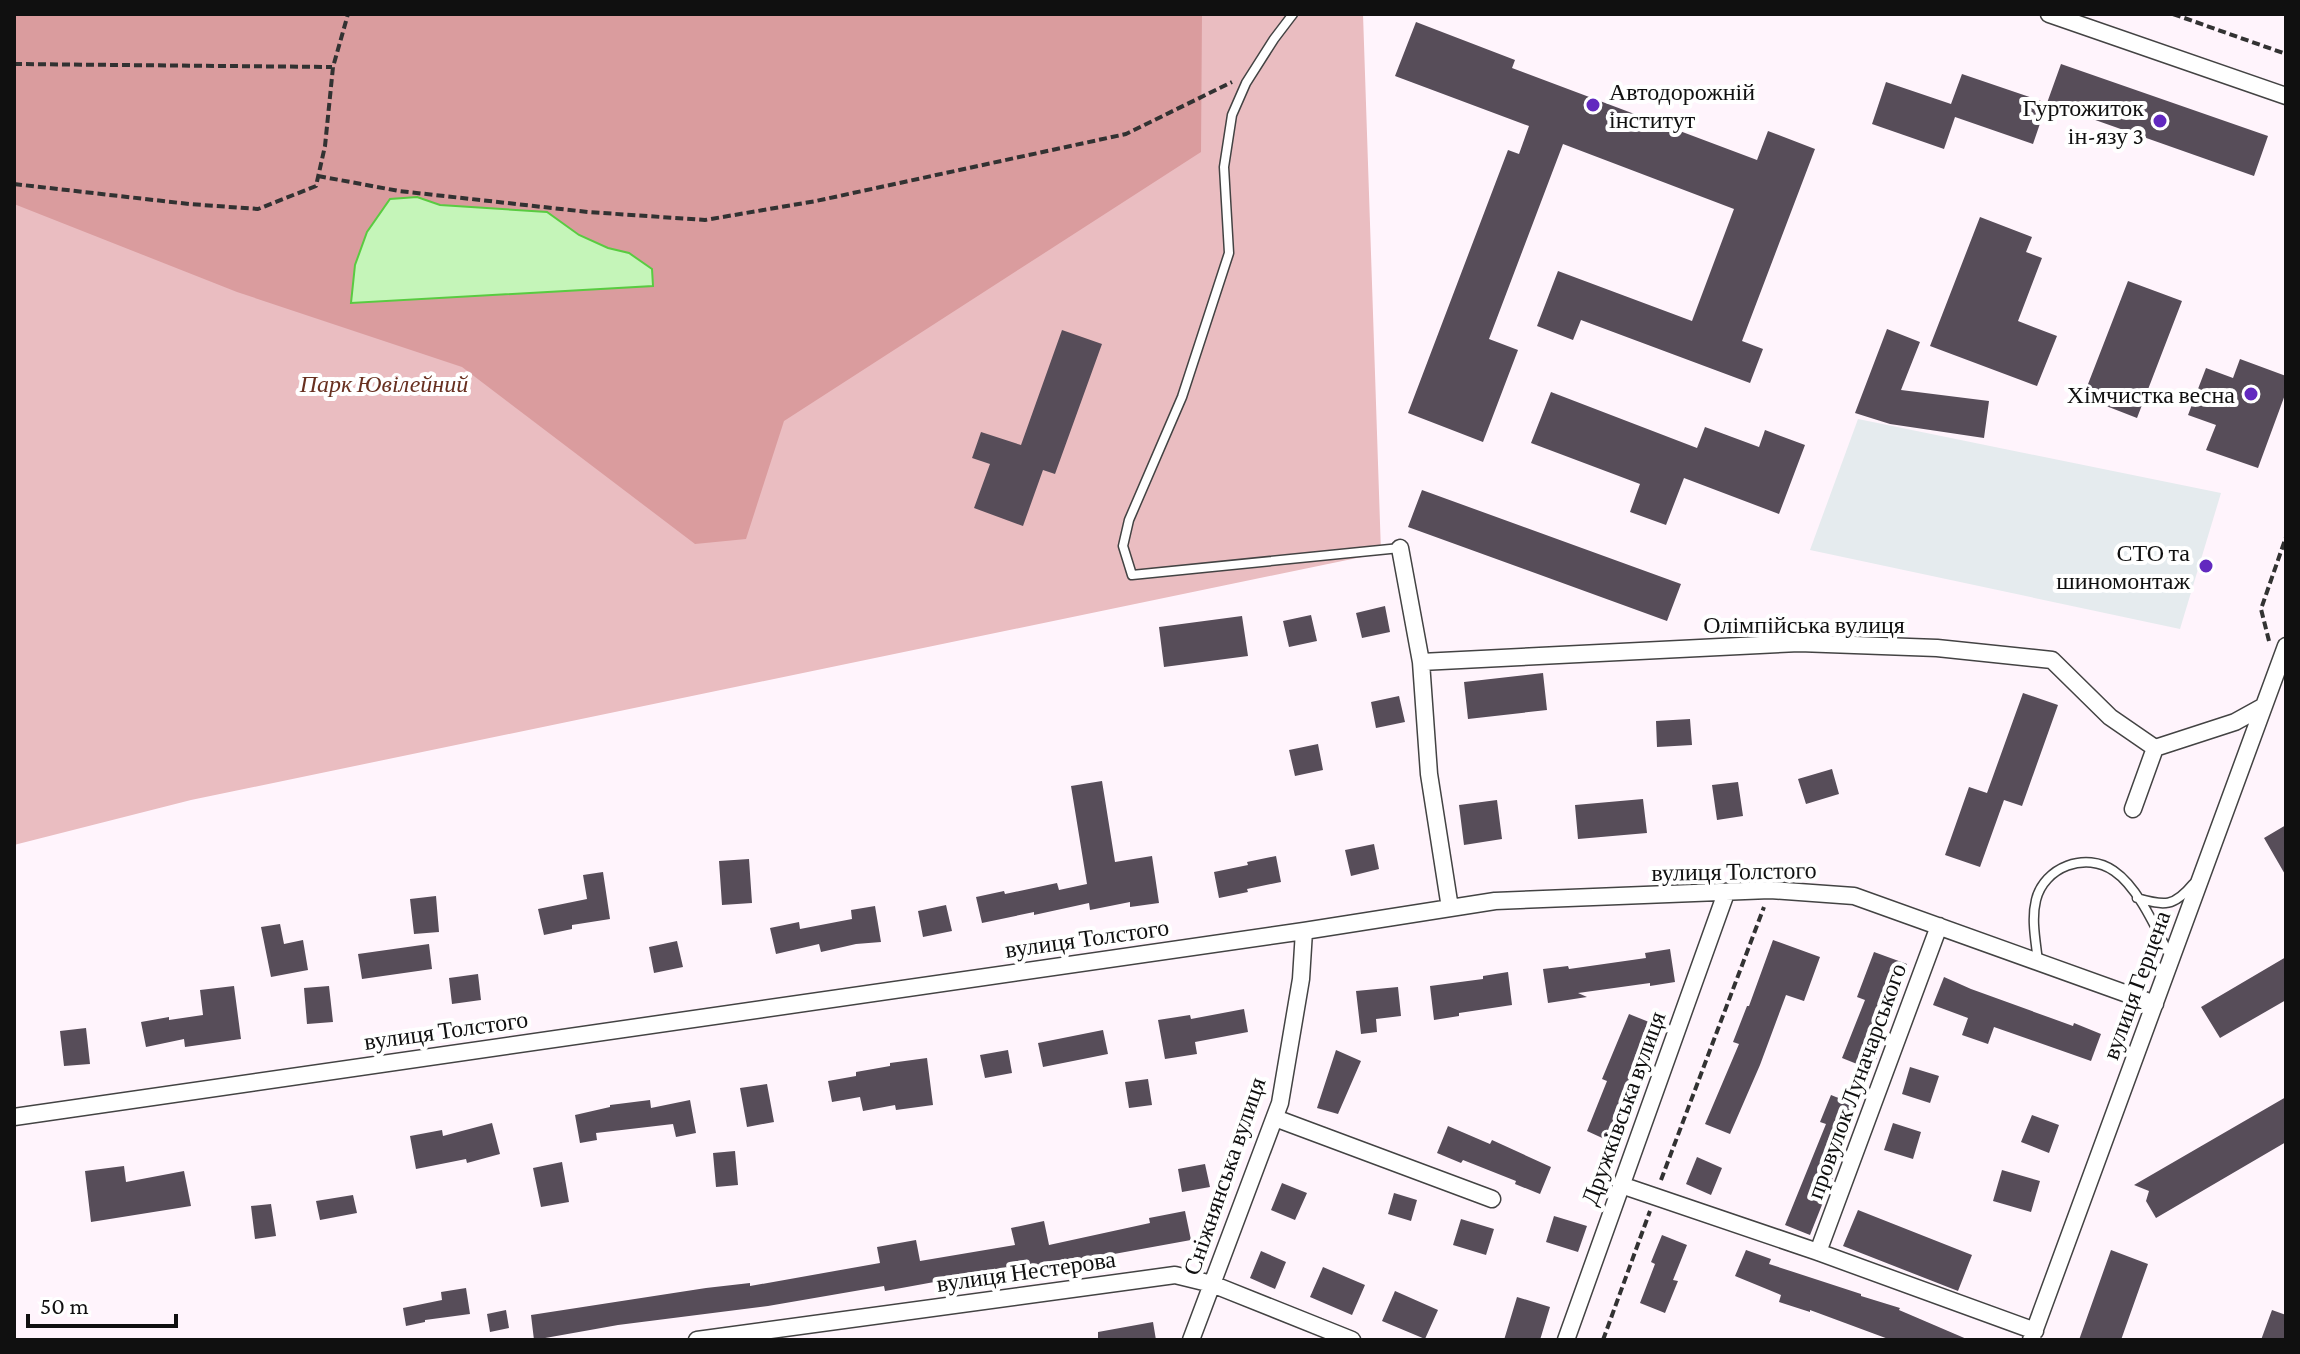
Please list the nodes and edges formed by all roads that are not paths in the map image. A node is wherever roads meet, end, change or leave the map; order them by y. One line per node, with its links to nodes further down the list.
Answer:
1 (1293, 14): 4 (lane)
2 (2049, 14): 3 (street)
3 (2286, 96)
4 (1400, 548): 6 (street)
5 (2286, 646): 7 (street, вулиця Герцена)
6 (1421, 662): 9 (street, Олімпійська вулиця); 14 (street)
7 (2281, 675): 8 (street, вулиця Герцена)
8 (2264, 706): 9 (street); 11 (street, вулиця Герцена)
9 (2155, 748): 10 (street)
10 (2133, 809)
11 (2204, 871): 13 (lane); 17 (street, вулиця Герцена)
12 (1726, 893): 14 (street, вулиця Толстого); 15 (street, вулиця Толстого); 22 (street, Дружківська вулиця)
13 (2137, 898): 17 (lane); 18 (lane)
14 (1450, 908): 16 (street, вулиця Толстого)
15 (1939, 926): 18 (street, вулиця Толстого); 24 (street, провулок Луначарського)
16 (1304, 931): 20 (street, вулиця Толстого); 21 (street, Сніжнянська вулиця)
17 (2172, 959): 19 (street, вулиця Герцена)
18 (2038, 962): 19 (street, вулиця Толстого)
19 (2155, 1004): 26 (street, вулиця Герцена)
20 (14, 1117)
21 (1275, 1118): 23 (street); 25 (street, Сніжнянська вулиця)
22 (1621, 1185): 24 (street); 30 (street, Дружківська вулиця)
23 (1492, 1199)
24 (1818, 1252): 26 (street)
25 (1212, 1284): 27 (street, вулиця Нестерова); 28 (street, Сніжнянська вулиця); 29 (street, вулиця Нестерова)
26 (2033, 1336)
27 (707, 1339)
28 (1191, 1340)
29 (1352, 1340)
30 (1566, 1340)

